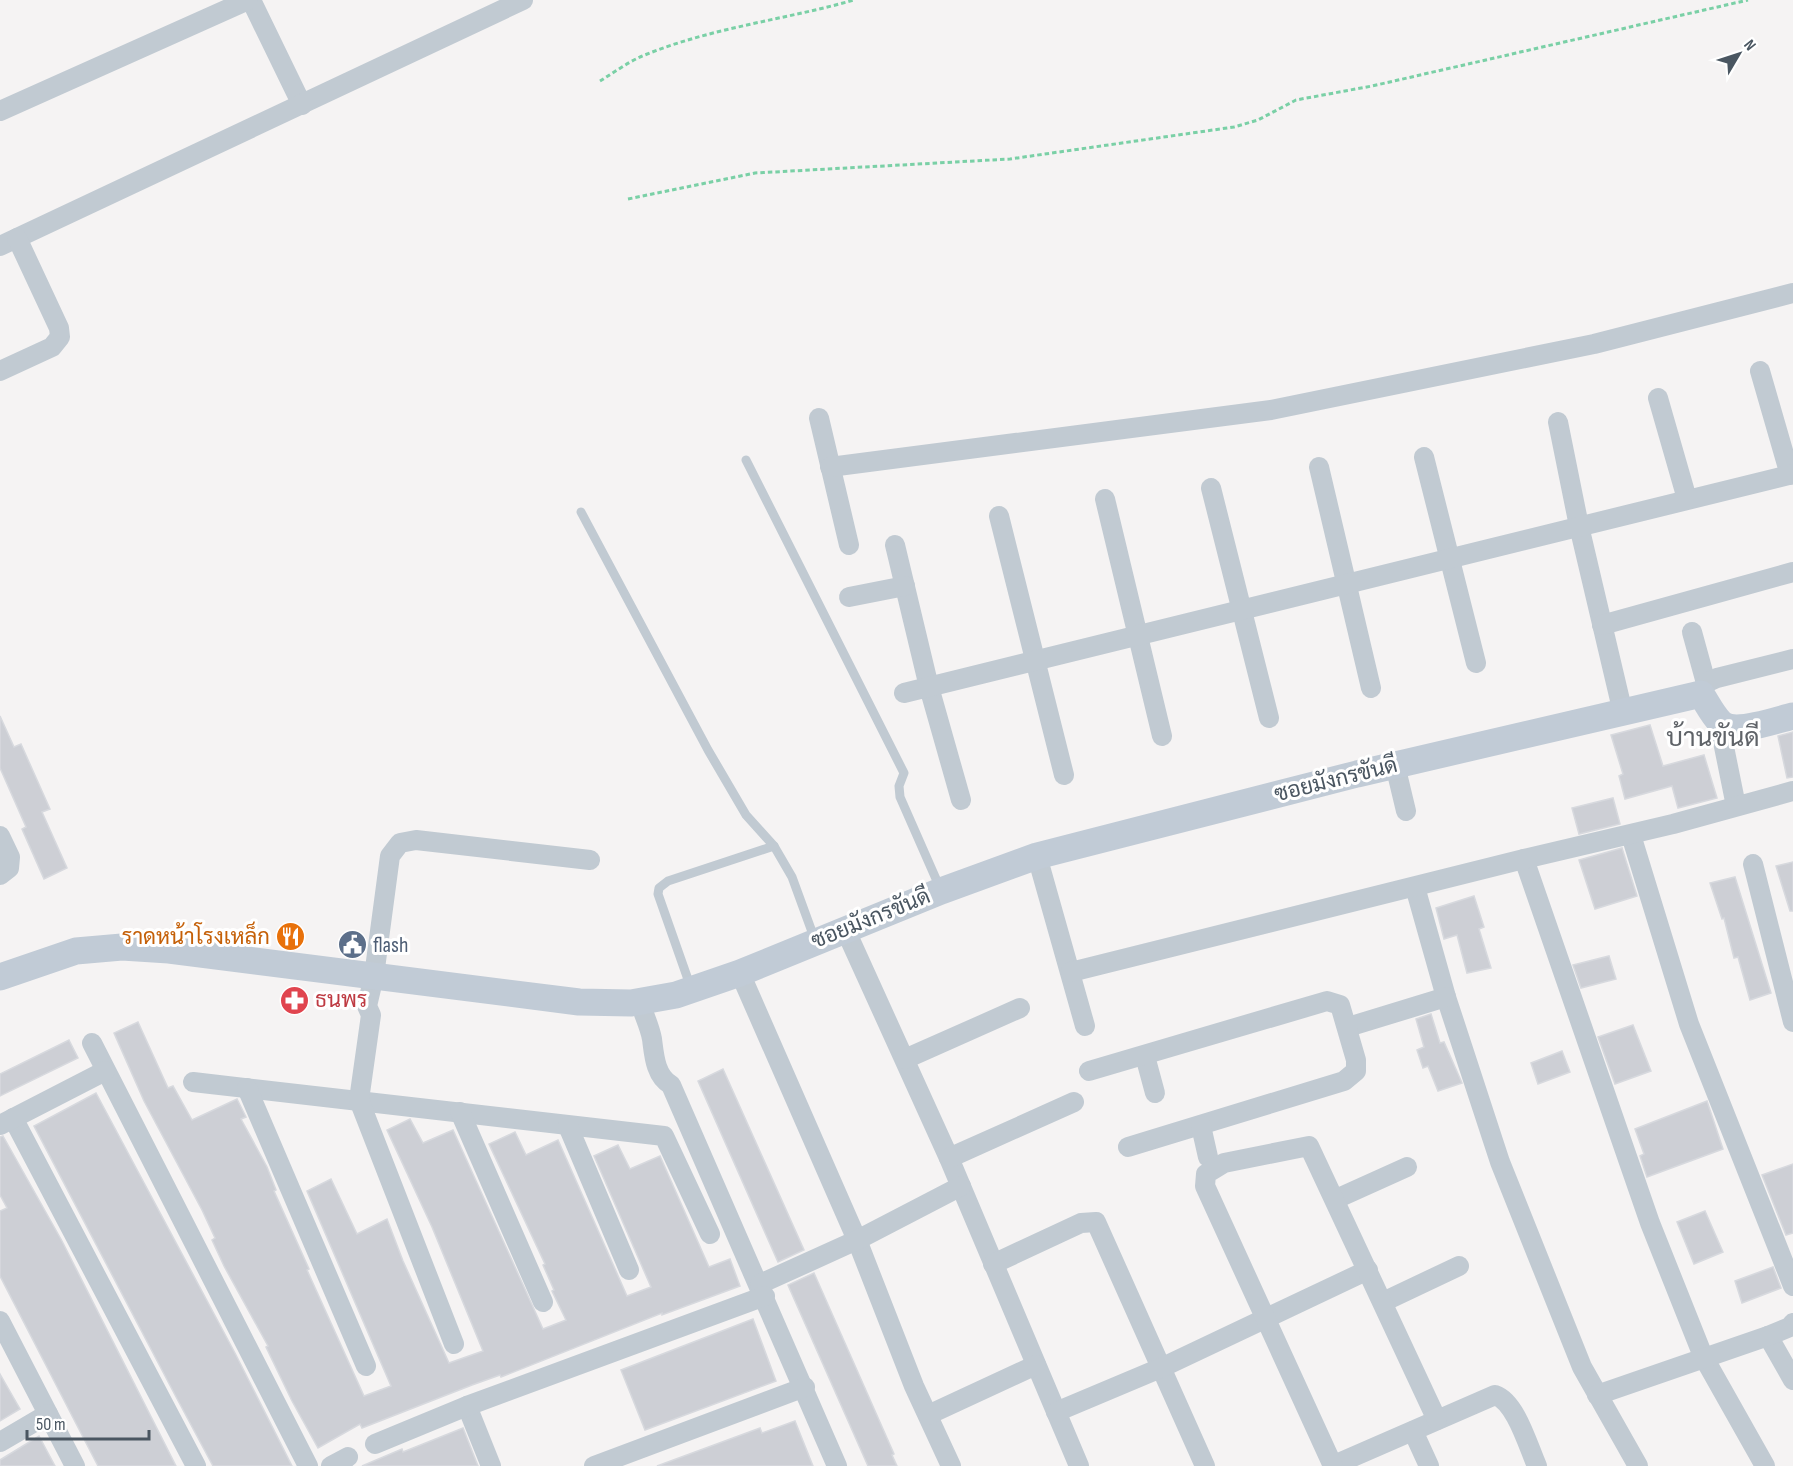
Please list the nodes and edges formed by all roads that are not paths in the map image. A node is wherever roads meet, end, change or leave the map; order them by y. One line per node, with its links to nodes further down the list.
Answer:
1 (250, 0): 3 (street); 4 (street)
2 (523, 0): 3 (street)
3 (302, 105): 5 (street)
4 (0, 111)
5 (8, 242): 7 (street)
6 (1793, 293): 14 (street)
7 (0, 371)
8 (1760, 371): 16 (street)
9 (1658, 398): 19 (street)
10 (819, 418): 14 (street)
11 (1558, 422): 22 (street)
12 (1424, 457): 25 (street)
13 (746, 460): 61 (lane)
14 (831, 467): 23 (street)
15 (1319, 467): 27 (street)
16 (1791, 474): 19 (street)
17 (1211, 488): 30 (street)
18 (1105, 499): 33 (street)
19 (1687, 499): 22 (street)
20 (581, 512): 54 (lane)
21 (999, 516): 35 (street)
22 (1579, 526): 25 (street); 31 (street)
23 (849, 545)
24 (895, 545): 28 (street)
25 (1449, 559): 27 (street); 36 (street)
26 (1793, 572): 31 (street)
27 (1345, 585): 30 (street); 38 (street)
28 (905, 586): 29 (street); 37 (street)
29 (849, 597)
30 (1241, 609): 33 (street); 43 (street)
31 (1602, 625): 41 (street)
32 (1692, 632): 39 (street)
33 (1139, 636): 35 (street); 45 (street)
34 (1793, 659): 39 (street)
35 (1034, 663): 37 (street); 47 (street)
36 (1476, 663)
37 (929, 687): 40 (street); 49 (street)
38 (1371, 688)
39 (1704, 689): 41 (street, ซอยมังกรขันดี); 44 (street)
40 (904, 693)
41 (1623, 713): 46 (street, ซอยมังกรขันดี)
42 (1793, 716): 44 (street)
43 (1269, 718)
44 (1719, 722): 50 (street)
45 (1162, 736)
46 (1395, 765): 51 (street); 55 (street, ซอยมังกรขันดี)
47 (1064, 775)
48 (1793, 791): 50 (street)
49 (961, 801)
50 (1736, 806): 52 (street)
51 (1406, 811)
52 (1631, 835): 56 (street); 102 (street)
53 (0, 836): 59 (street)
54 (774, 846): 63 (lane); 68 (lane)
55 (1037, 856): 61 (street, ซอยมังกรขันดี); 64 (street)
56 (1524, 859): 60 (street); 111 (street)
57 (590, 860): 67 (street)
58 (1753, 864): 70 (street)
59 (0, 875)
60 (1415, 887): 64 (street); 69 (street)
61 (941, 891): 62 (street, ซอยมังกรขันดี)
62 (846, 931): 63 (street, ซอยมังกรขันดี); 78 (street)
63 (816, 941): 65 (street, ซอยมังกรขันดี)
64 (1071, 972): 74 (street)
65 (740, 973): 68 (street, ซอยมังกรขันดี); 97 (street)
66 (0, 977): 67 (street, ซอยมังกรขันดี)
67 (380, 977): 71 (street, ซอยมังกรขันดี); 84 (street)
68 (691, 990): 71 (street, ซอยมังกรขันดี)
69 (1446, 996): 75 (street); 117 (street)
70 (1790, 998): 73 (street)
71 (640, 1002): 103 (street)
72 (1020, 1008): 78 (street)
73 (1793, 1022)
74 (1085, 1026)
75 (1348, 1027): 77 (street); 88 (street)
76 (92, 1043): 79 (street)
77 (1145, 1056): 80 (street); 83 (street)
78 (905, 1059): 92 (street)
79 (105, 1071): 87 (street); 128 (street)
80 (1089, 1071)
81 (193, 1082): 82 (street)
82 (248, 1088): 84 (street); 113 (street)
83 (1155, 1093)
84 (359, 1100): 86 (street); 110 (street)
85 (1074, 1102): 92 (street)
86 (460, 1112): 89 (street); 104 (street)
87 (7, 1121): 127 (street)
88 (1201, 1125): 90 (street); 91 (street)
89 (568, 1126): 96 (street); 100 (street)
90 (1128, 1147)
91 (1208, 1157)
92 (949, 1158): 94 (street)
93 (1407, 1167): 95 (street)
94 (961, 1186): 97 (street); 98 (street)
95 (1336, 1199): 101 (street); 106 (street)
96 (710, 1234)
97 (857, 1240): 103 (street); 121 (street)
98 (993, 1264): 112 (street); 114 (street)
99 (1459, 1266): 105 (street)
100 (629, 1270)
101 (1368, 1270): 105 (street); 106 (street)
102 (1793, 1286)
103 (762, 1290): 116 (street); 118 (street)
104 (543, 1302)
105 (1383, 1302): 122 (street)
106 (1264, 1320): 114 (street); 135 (street)
107 (0, 1321): 120 (street)
108 (1793, 1323): 109 (street)
109 (1768, 1336): 111 (street); 115 (street)
110 (454, 1344)
111 (1703, 1356): 117 (street); 139 (street)
112 (1036, 1365): 119 (street); 121 (street)
113 (366, 1366)
114 (1163, 1367): 119 (street); 134 (street)
115 (1793, 1380)
116 (804, 1387): 130 (street); 131 (street)
117 (1597, 1395): 138 (street)
118 (467, 1406): 125 (street); 129 (street)
119 (1056, 1412): 133 (street)
120 (48, 1414): 124 (street); 126 (street)
121 (928, 1415): 132 (street)
122 (1437, 1420): 123 (street); 137 (street)
123 (1413, 1431): 135 (street); 136 (street)
124 (0, 1442)
125 (375, 1444)
126 (75, 1466)
127 (195, 1466)
128 (308, 1466)
129 (491, 1466)
130 (594, 1466)
131 (837, 1466)
132 (951, 1466)
133 (1079, 1466)
134 (1204, 1466)
135 (1332, 1466)
136 (1429, 1466)
137 (1537, 1466)
138 (1638, 1466)
139 (1765, 1466)

